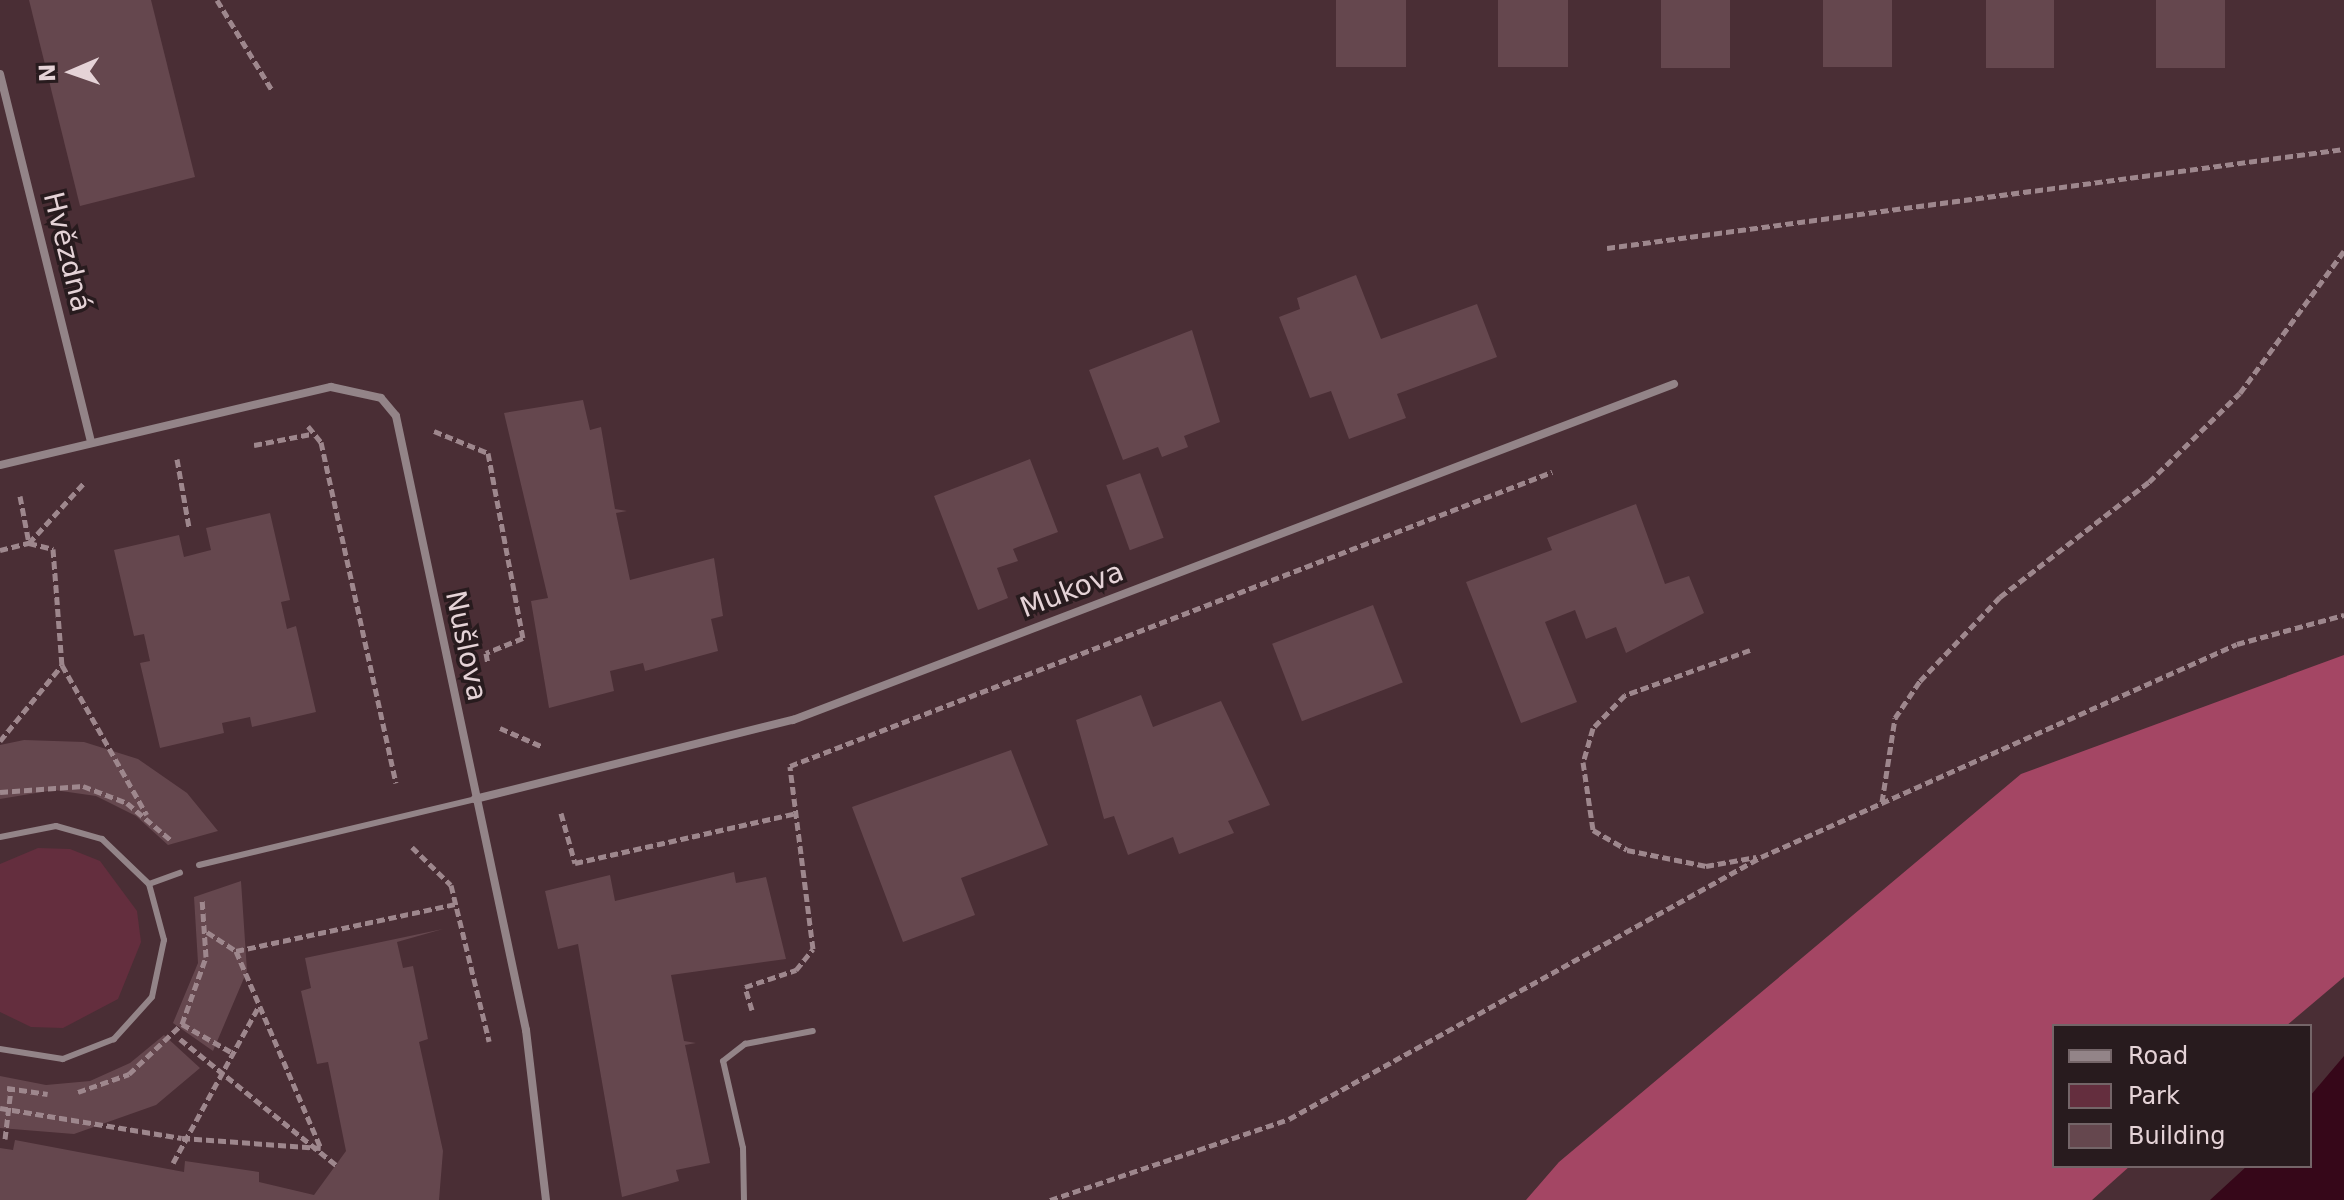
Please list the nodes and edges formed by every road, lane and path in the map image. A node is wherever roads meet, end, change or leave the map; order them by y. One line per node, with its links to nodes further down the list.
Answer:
1 (217, 0): 3 (path)
2 (0, 74): 10 (street, Hvězdná)
3 (272, 90)
4 (2344, 149): 5 (path)
5 (1607, 248)
6 (2344, 251): 27 (path)
7 (1674, 384): 24 (street, Mukova)
8 (396, 416): 10 (street); 21 (path); 26 (street, Nušlova)
9 (311, 434): 29 (path)
10 (91, 441): 12 (street)
11 (162, 463): 15 (path)
12 (0, 465)
13 (1558, 469): 28 (path)
14 (101, 478): 16 (path)
15 (189, 527)
16 (29, 543): 17 (path); 20 (path)
17 (0, 550)
18 (2344, 615): 27 (path)
19 (1750, 650): 31 (path)
20 (62, 665): 23 (path); 25 (path)
21 (489, 680)
22 (494, 716): 24 (path)
23 (0, 741)
24 (553, 785): 26 (street, Mukova); 28 (path)
25 (0, 792)
26 (475, 799): 29 (lane); 51 (street, Nušlova)
27 (1882, 802): 31 (path)
28 (797, 813): 39 (path)
29 (403, 816): 32 (lane); 35 (path)
30 (0, 837): 34 (lane)
31 (1761, 857): 53 (path)
32 (199, 865)
33 (180, 873): 34 (lane)
34 (149, 884): 40 (lane)
35 (236, 951): 36 (path); 41 (path)
36 (258, 1007): 41 (path); 48 (path)
37 (813, 1031): 39 (lane)
38 (180, 1039): 42 (path)
39 (762, 1041): 52 (lane)
40 (0, 1049)
41 (231, 1052): 42 (path)
42 (220, 1071): 46 (path); 48 (path)
43 (11, 1089): 45 (path)
44 (0, 1108): 45 (path)
45 (9, 1109): 46 (path); 47 (path)
46 (182, 1138): 48 (path); 49 (path)
47 (5, 1139)
48 (321, 1148): 50 (path)
49 (173, 1163)
50 (336, 1165)
51 (546, 1200)
52 (744, 1200)
53 (1050, 1200)

